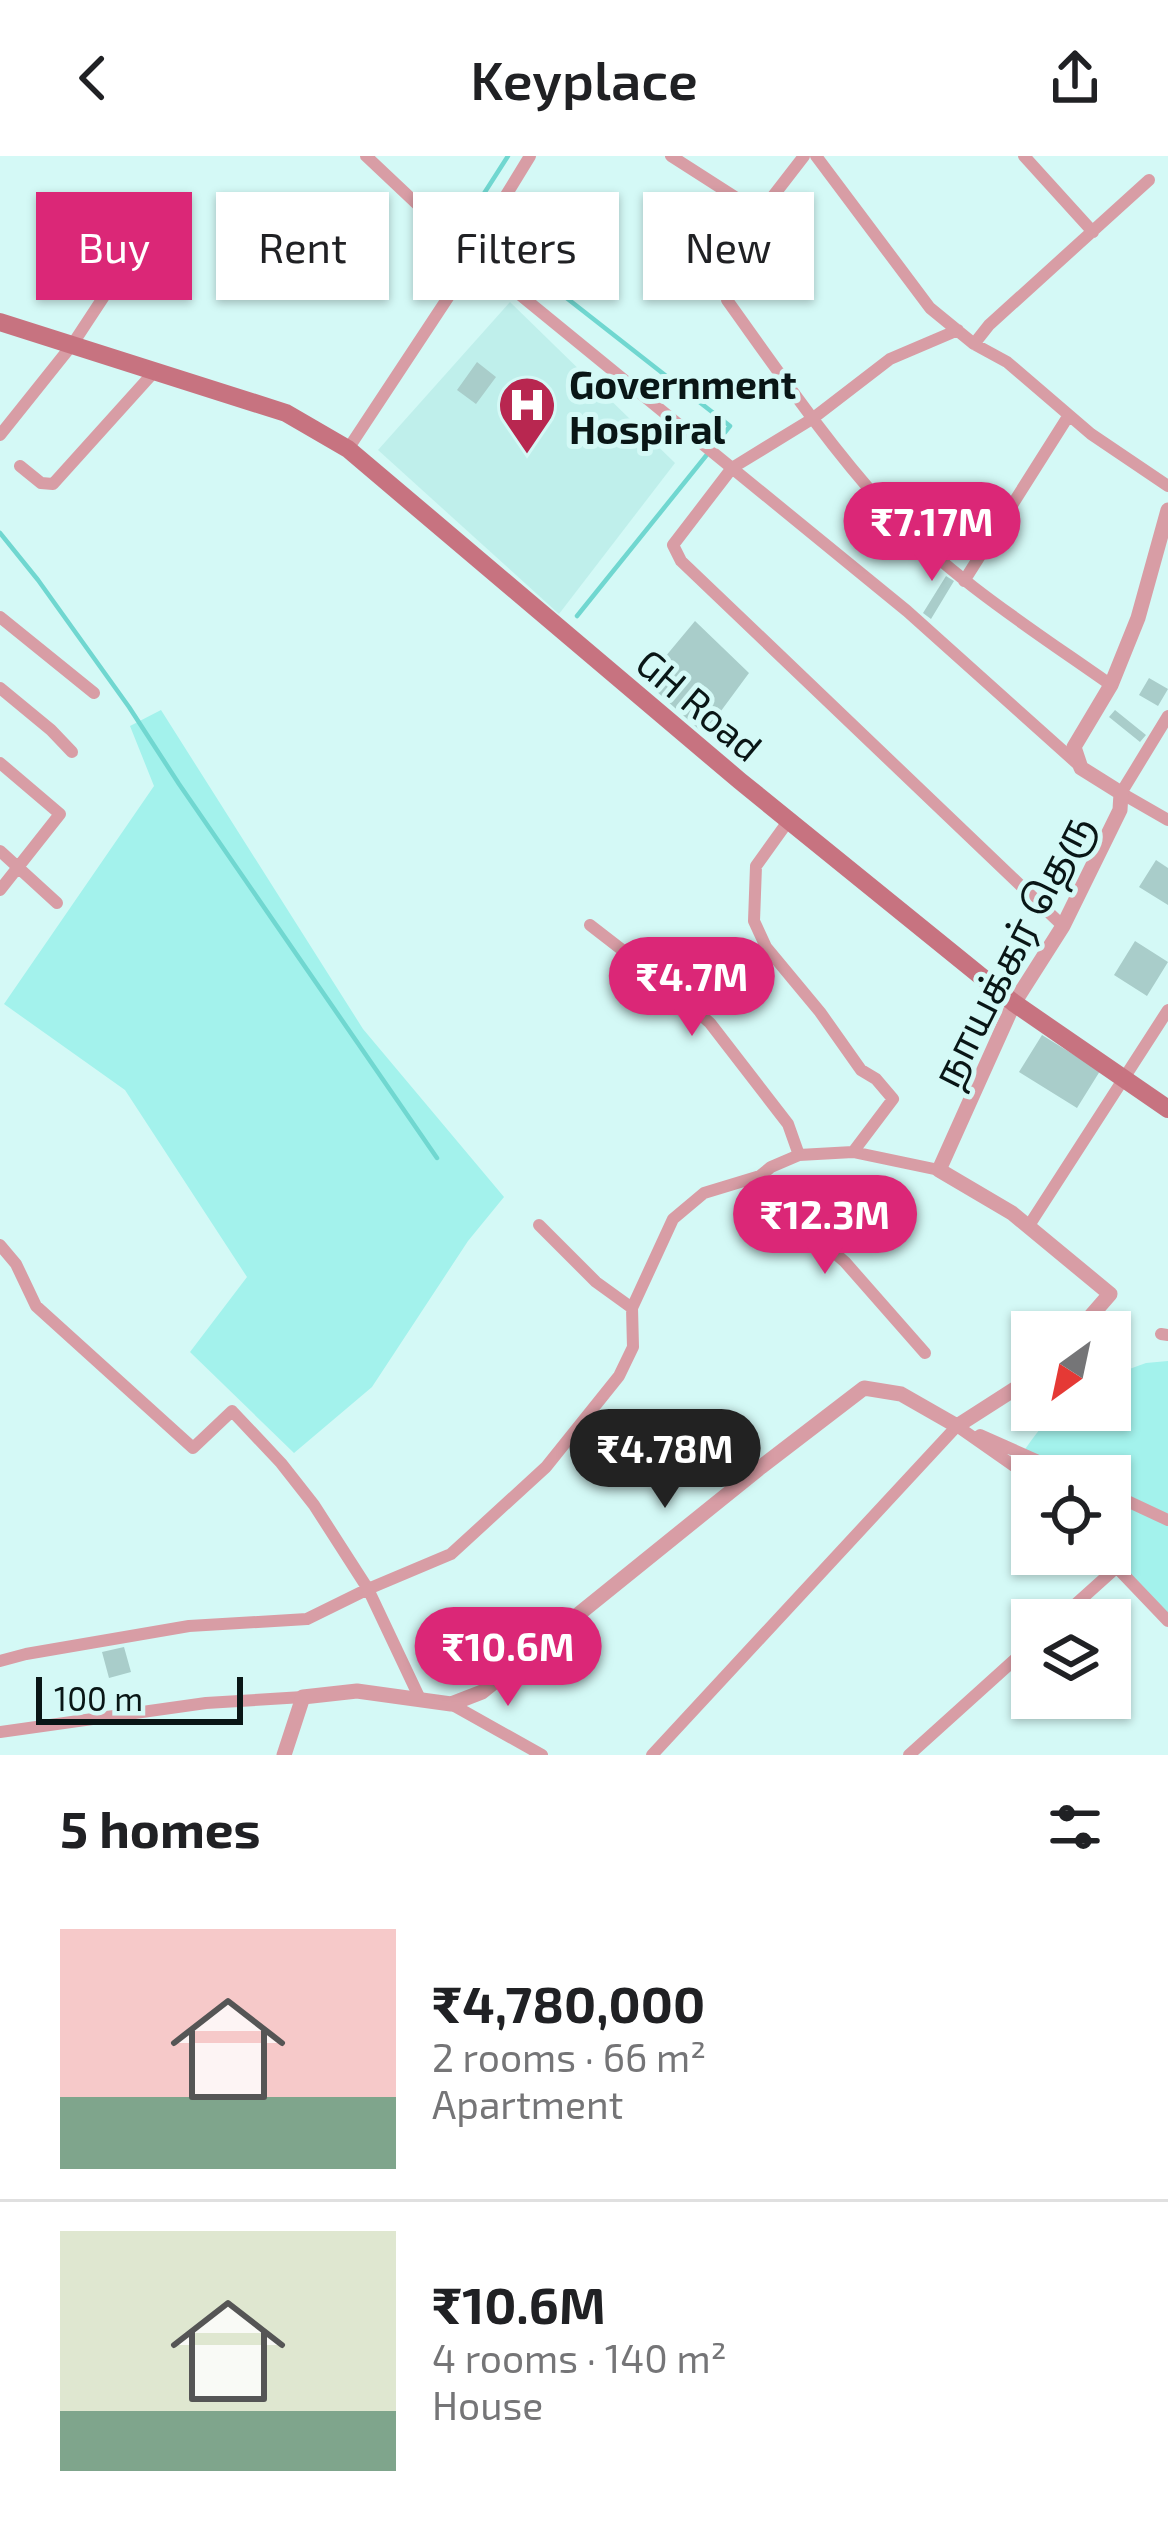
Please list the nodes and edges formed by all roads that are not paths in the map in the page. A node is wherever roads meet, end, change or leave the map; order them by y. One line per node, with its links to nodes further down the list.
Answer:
1 (366, 156): 11 (street)
2 (530, 156): 8 (street)
3 (671, 156): 9 (street)
4 (804, 156): 10 (street)
5 (816, 156): 18 (street)
6 (1024, 156): 12 (street)
7 (1149, 180): 12 (street)
8 (508, 192)
9 (727, 192)
10 (776, 192)
11 (413, 200)
12 (1093, 232): 20 (street)
13 (101, 300): 19 (street)
14 (446, 300): 25 (street)
15 (526, 300): 27 (street)
16 (728, 300): 23 (street)
17 (0, 322): 19 (main road, GH Road)
18 (958, 330): 20 (street); 23 (street)
19 (72, 344): 21 (main road, GH Road); 24 (street)
20 (974, 344): 22 (street)
21 (154, 372): 25 (main road, GH Road); 26 (street)
22 (1069, 416): 28 (street); 30 (street)
23 (812, 418): 27 (street); 30 (street)
24 (0, 435)
25 (348, 449): 40 (main road, GH Road)
26 (20, 466)
27 (732, 468): 38 (street); 47 (street)
28 (1168, 486)
29 (1168, 510): 32 (street, நாயக்கர் தெரு)
30 (964, 580): 32 (street)
31 (0, 616): 34 (street)
32 (1111, 685): 38 (street, நாயக்கர் தெரு)
33 (0, 688): 36 (street)
34 (94, 693)
35 (1168, 716): 39 (street)
36 (72, 752)
37 (0, 763): 43 (street)
38 (1081, 768): 39 (street, நாயக்கர் தெரு)
39 (1121, 793): 41 (street); 47 (street, நாயக்கர் தெரு)
40 (789, 820): 48 (main road, GH Road); 52 (street)
41 (1168, 820)
42 (0, 851): 43 (street)
43 (19, 868): 44 (street); 45 (street)
44 (0, 890)
45 (57, 903)
46 (590, 925): 53 (street)
47 (1063, 926): 48 (street, நாயக்கர் தெரு)
48 (1014, 1003): 50 (main road, GH Road); 54 (street, நாயக்கர் தெரு)
49 (1168, 1010): 50 (street)
50 (1123, 1078): 51 (main road, GH Road); 57 (street)
51 (1168, 1108)
52 (853, 1152): 53 (street); 54 (street)
53 (799, 1155): 55 (street)
54 (939, 1170): 57 (street)
55 (760, 1176): 59 (street); 61 (street)
56 (539, 1226): 59 (street)
57 (1028, 1227): 60 (street)
58 (0, 1245): 70 (street)
59 (632, 1308): 70 (street)
60 (1095, 1311)
61 (925, 1352)
62 (1011, 1391): 63 (street)
63 (957, 1426): 64 (street); 65 (street); 77 (street); 81 (street)
64 (1024, 1455)
65 (1011, 1464)
66 (1131, 1503): 67 (street)
67 (1168, 1520)
68 (1108, 1575): 71 (street)
69 (1125, 1575): 72 (street)
70 (368, 1589): 73 (street); 76 (street)
71 (1081, 1599)
72 (1168, 1621)
73 (0, 1661)
74 (1011, 1662): 82 (street)
75 (303, 1696): 76 (street); 78 (street); 79 (street)
76 (421, 1701): 77 (street)
77 (451, 1704): 80 (street)
78 (1, 1733)
79 (284, 1755)
80 (542, 1755)
81 (652, 1755)
82 (909, 1755)

